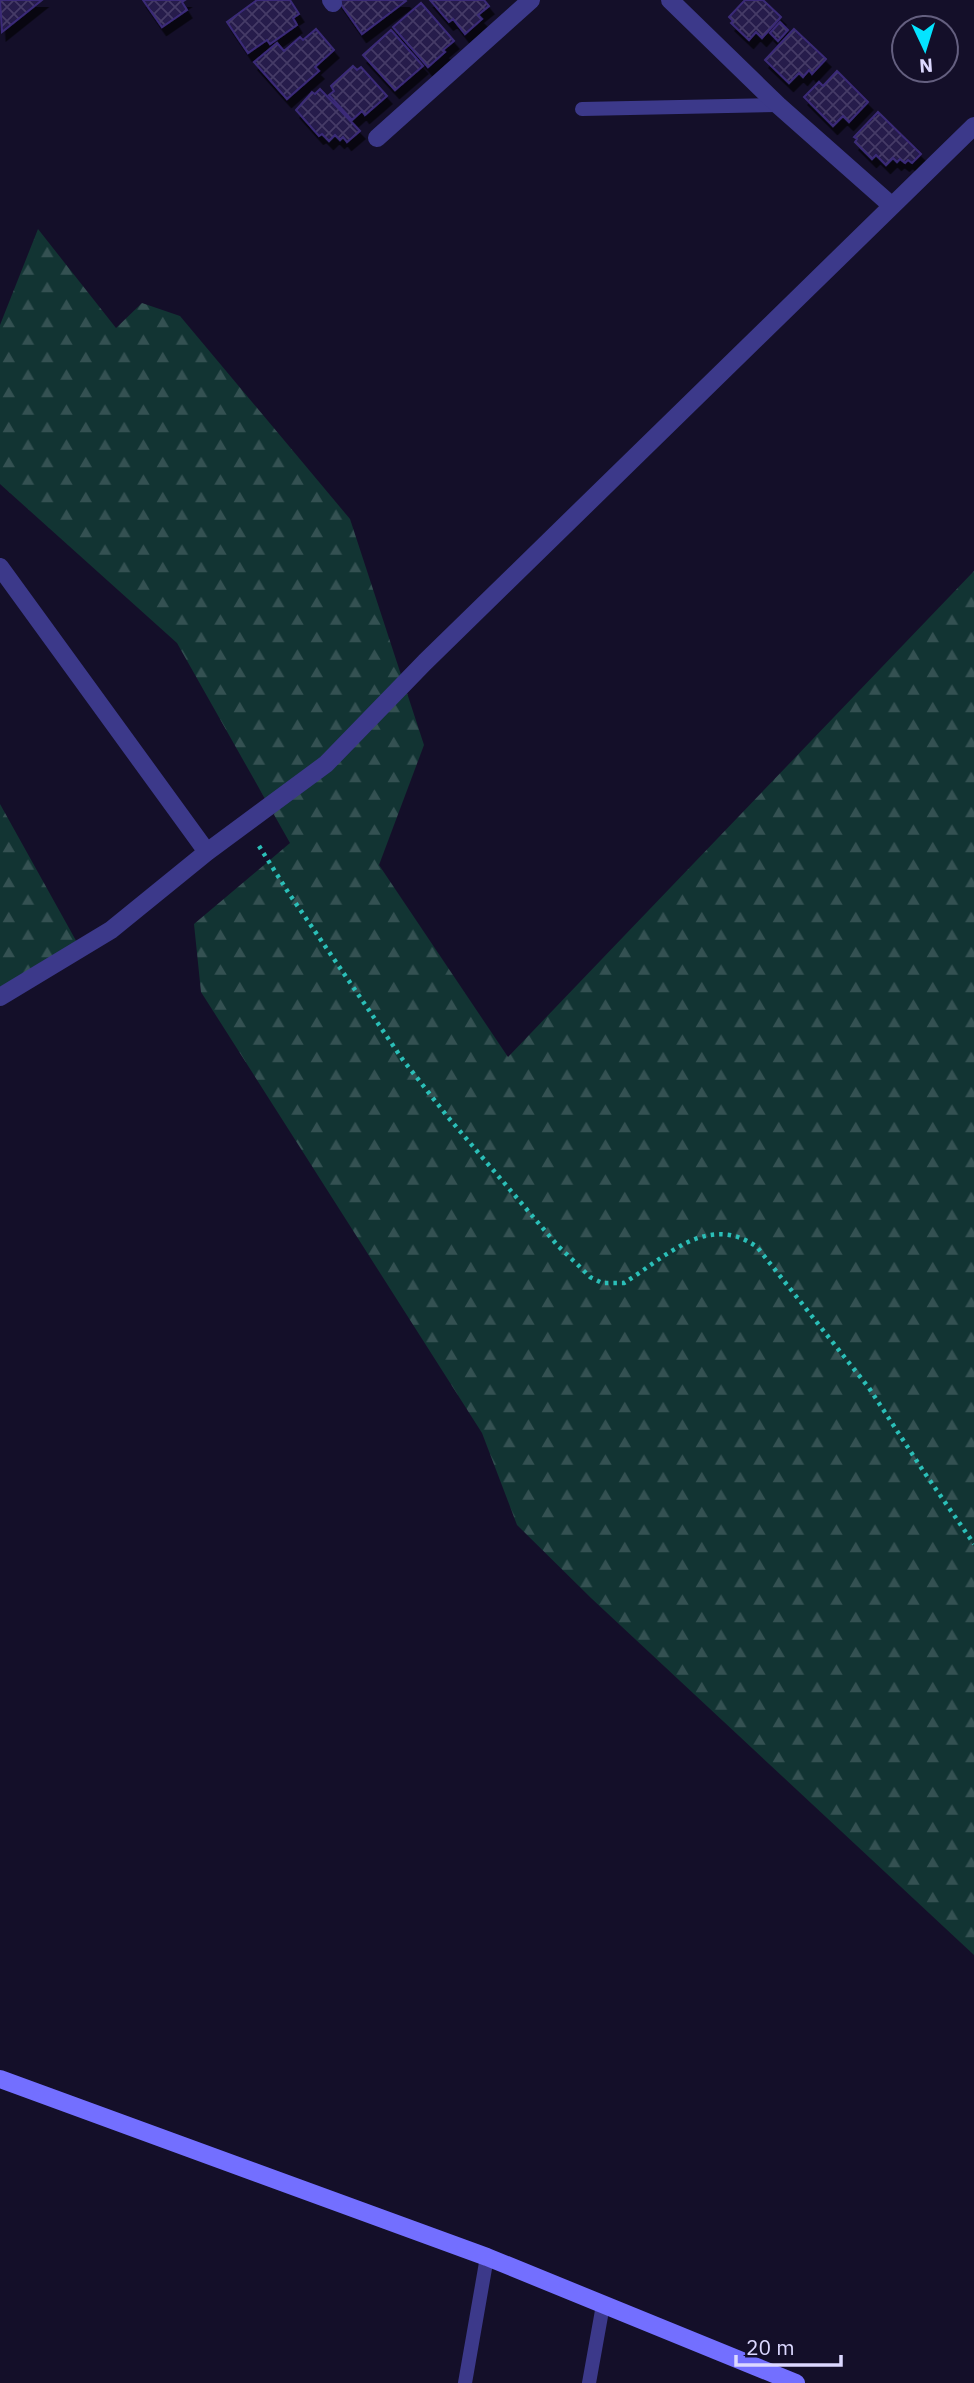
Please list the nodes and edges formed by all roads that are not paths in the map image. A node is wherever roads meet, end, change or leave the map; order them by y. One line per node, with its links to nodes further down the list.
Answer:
1 (531, 0): 6 (street)
2 (670, 0): 3 (street)
3 (778, 105): 4 (lane); 7 (street)
4 (582, 110)
5 (974, 126): 7 (street)
6 (377, 138)
7 (891, 205): 9 (street)
8 (0, 567): 9 (street)
9 (207, 852): 10 (street)
10 (0, 997)
11 (0, 2079): 12 (street)
12 (487, 2257): 13 (street); 15 (lane)
13 (603, 2305): 14 (street); 16 (lane)
14 (789, 2382)
15 (464, 2383)
16 (589, 2383)

